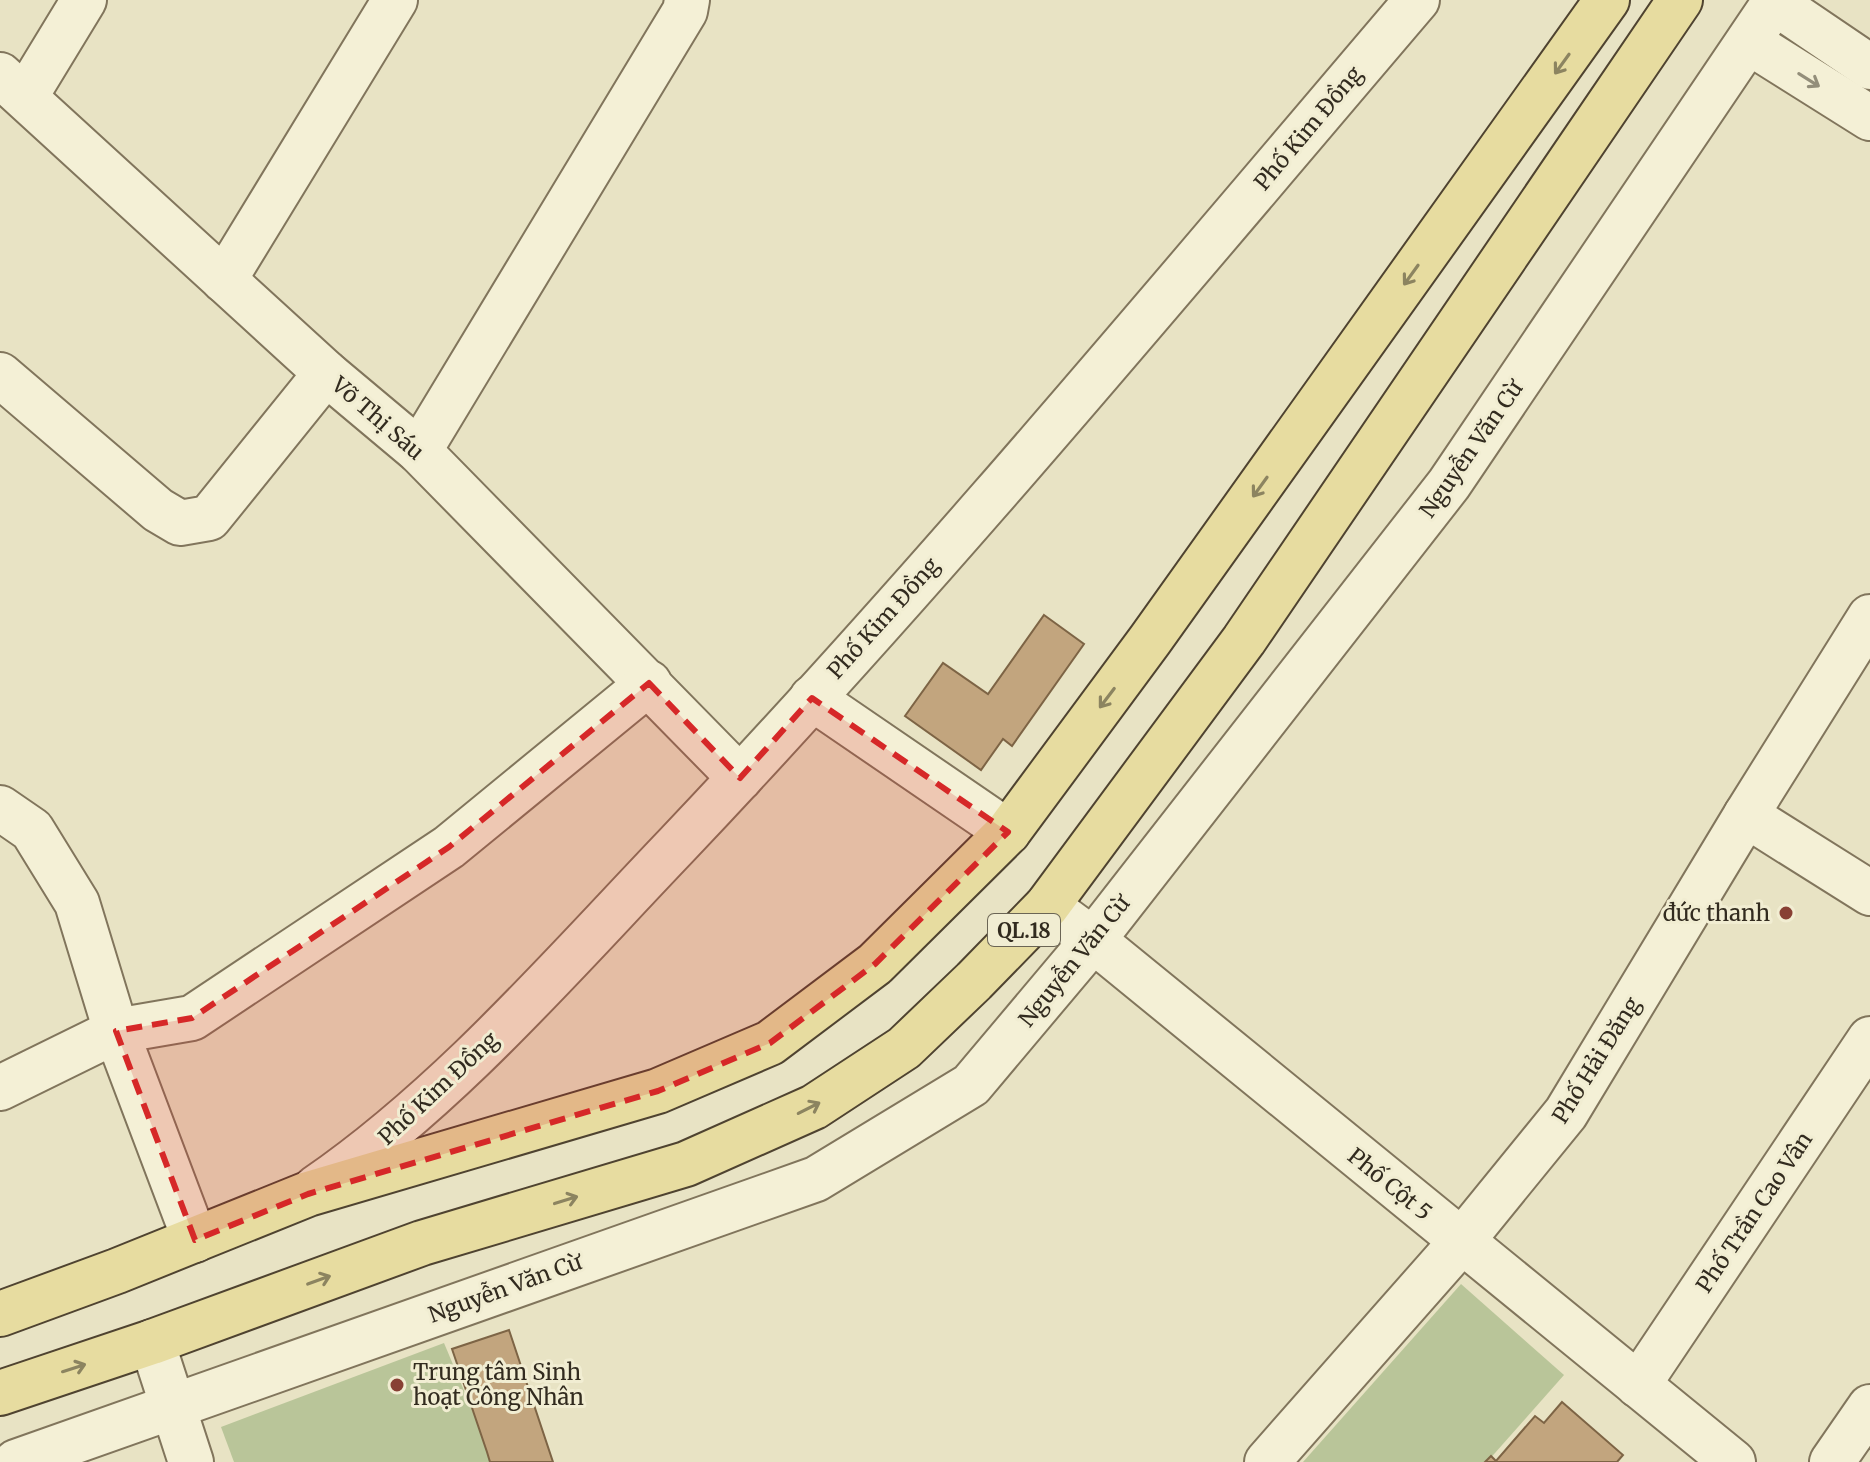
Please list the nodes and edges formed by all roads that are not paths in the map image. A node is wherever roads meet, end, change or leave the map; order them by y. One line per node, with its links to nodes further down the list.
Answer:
1 (84, 0): 10 (street)
2 (395, 0): 12 (street)
3 (687, 0): 15 (street)
4 (1417, 0): 18 (street, Phố Kim Đồng)
5 (1607, 0): 22 (main road, one-way to 22)
6 (1680, 0): 24 (main road, QL.18)
7 (1775, 1): 8 (street, Nguyễn Văn Cừ); 9 (street)
8 (1749, 42): 11 (street, one-way to 11); 25 (street, Nguyễn Văn Cừ)
9 (1870, 67)
10 (12, 86): 12 (street, Võ Thị Sáu)
11 (1870, 118)
12 (224, 280): 13 (street, Võ Thị Sáu)
13 (326, 373): 14 (street); 15 (street, Võ Thị Sáu)
14 (0, 375)
15 (419, 451): 17 (street, Võ Thị Sáu)
16 (1870, 617): 21 (street, Phố Hải Đăng)
17 (649, 683): 19 (street, Võ Thị Sáu); 26 (street)
18 (812, 698): 19 (street, Phố Kim Đồng); 22 (street)
19 (740, 778): 29 (street, Phố Kim Đồng)
20 (0, 808): 26 (street)
21 (1746, 815): 23 (street); 31 (street, Phố Hải Đăng)
22 (1008, 832): 29 (main road)
23 (1870, 893)
24 (1047, 906): 25 (street, Phố Cột 5); 33 (main road, QL.18, one-way to 24)
25 (1093, 940): 31 (street, Phố Cột 5); 37 (street, Nguyễn Văn Cừ)
26 (116, 1031): 28 (street); 30 (street)
27 (1870, 1039): 34 (street, Phố Trần Cao Vân)
28 (0, 1088)
29 (308, 1194): 30 (main road)
30 (195, 1240): 32 (main road)
31 (1461, 1242): 34 (street, Phố Cột 5); 40 (street, Phố Hải Đăng)
32 (0, 1314)
33 (152, 1342): 35 (main road, QL.18, one-way to 33); 37 (street)
34 (1638, 1385): 41 (street, Phố Cột 5)
35 (0, 1393)
36 (1870, 1407): 42 (street)
37 (173, 1408): 38 (street, Nguyễn Văn Cừ); 39 (street)
38 (16, 1462)
39 (191, 1462)
40 (1267, 1462)
41 (1733, 1462)
42 (1832, 1462)

